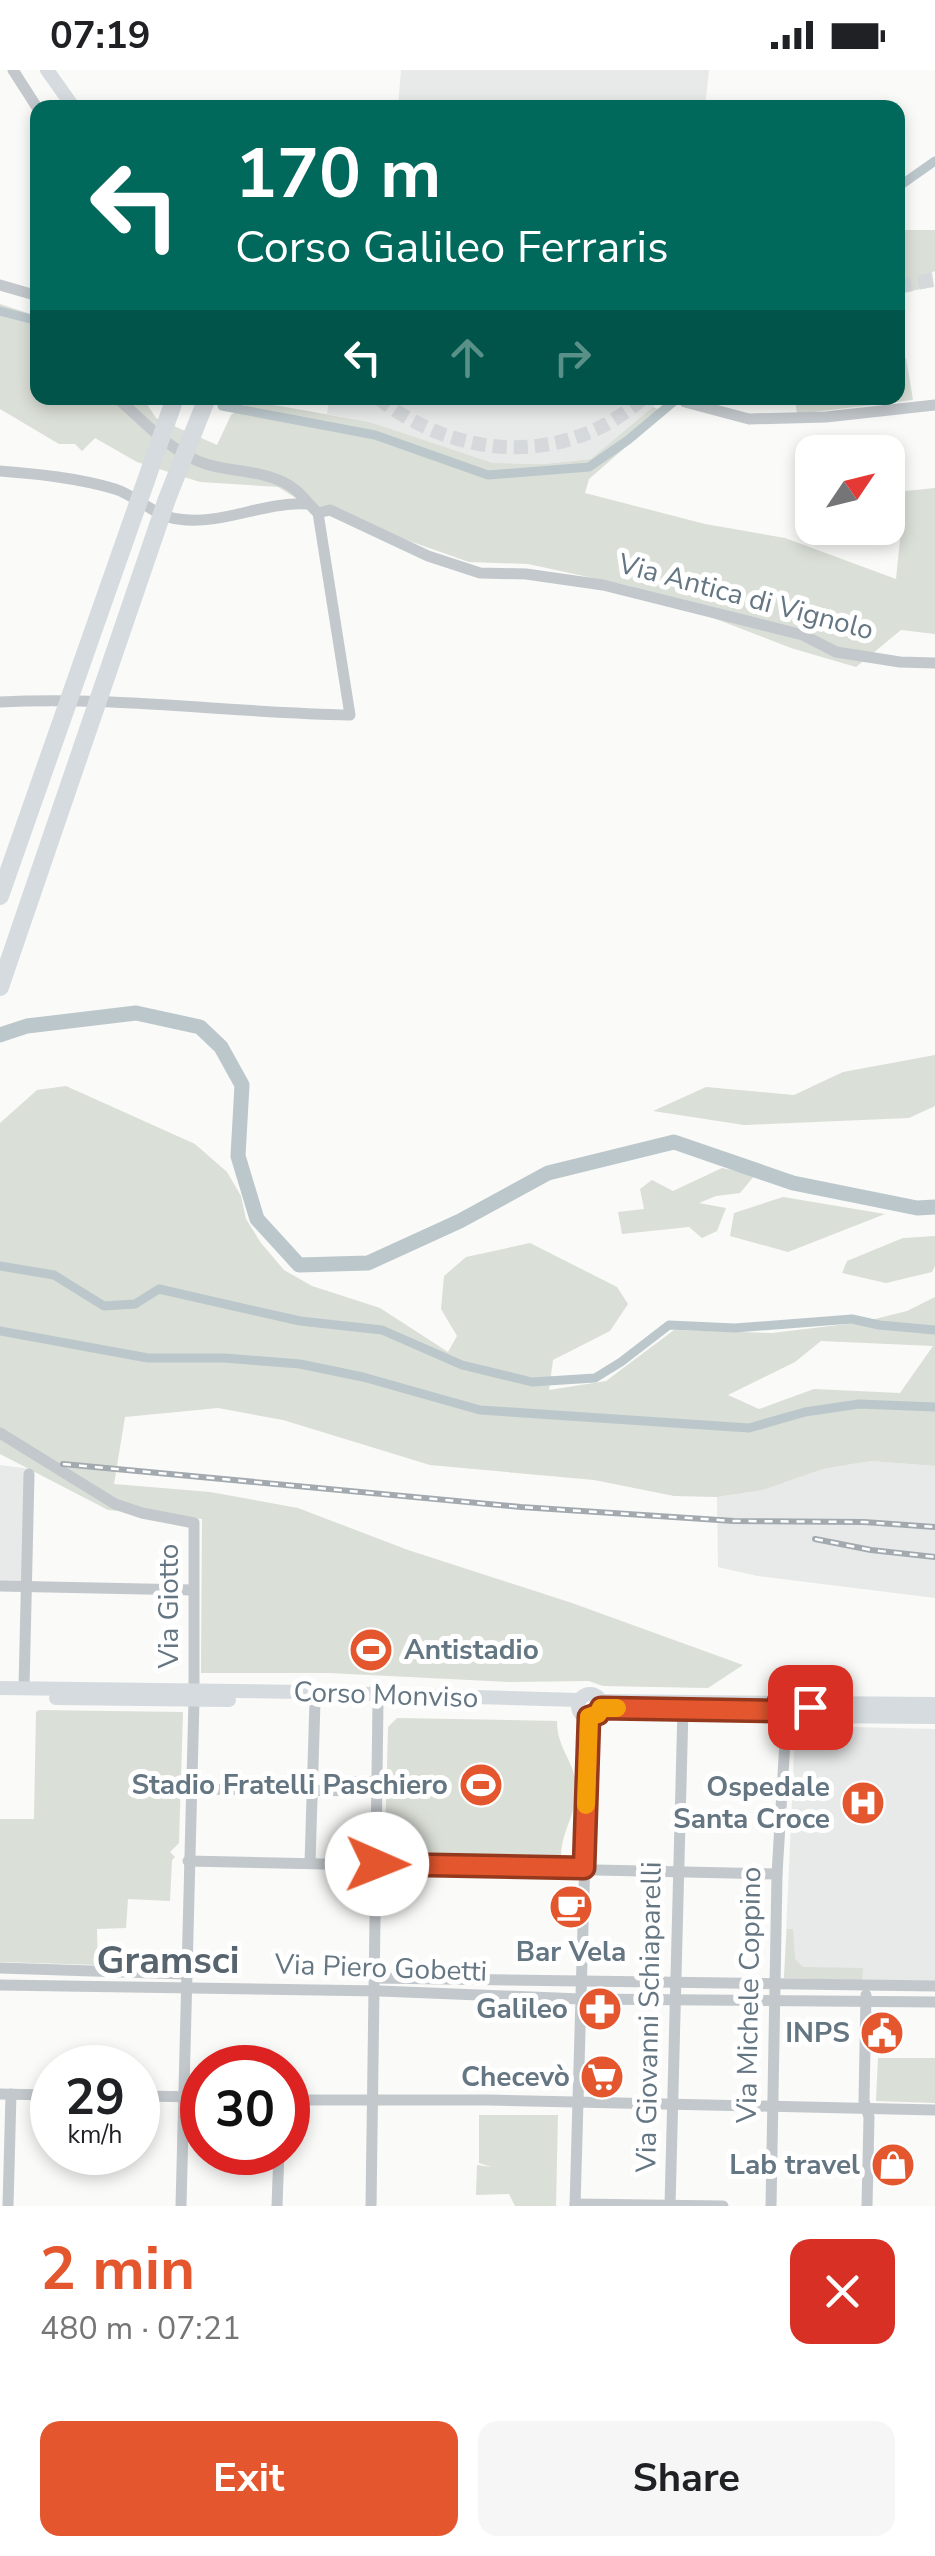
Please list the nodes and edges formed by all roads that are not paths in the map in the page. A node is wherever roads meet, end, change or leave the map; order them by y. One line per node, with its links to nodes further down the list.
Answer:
1 (13, 70): 3 (street)
2 (47, 70): 4 (main road)
3 (32, 100)
4 (68, 100)
5 (0, 285): 6 (street)
6 (30, 294)
7 (124, 405): 13 (street)
8 (172, 405): 16 (highway)
9 (205, 405): 17 (highway)
10 (696, 405): 11 (street)
11 (935, 405)
12 (0, 471): 13 (street, Via Antica di Vignolo)
13 (313, 508): 14 (street, Via Antica di Vignolo); 15 (street)
14 (935, 663)
15 (0, 702)
16 (0, 896)
17 (0, 986)
18 (0, 1433): 22 (street, Via Giotto)
19 (29, 1474): 21 (street)
20 (0, 1586): 21 (street)
21 (26, 1586): 22 (street); 24 (street)
22 (192, 1590): 25 (street, Via Giotto)
23 (0, 1688): 24 (main road)
24 (24, 1688): 25 (main road)
25 (194, 1695): 26 (main road); 27 (main road, Corso Monviso); 30 (main road, Corso Monviso); 36 (street, Via Giotto)
26 (0, 1698)
27 (315, 1702): 28 (main road, Corso Monviso); 37 (street)
28 (378, 1702): 30 (main road, Corso Monviso); 38 (street)
29 (935, 1704): 33 (main road)
30 (590, 1707): 31 (main road, Corso Monviso); 32 (main road, Corso Monviso); 42 (street)
31 (777, 1707): 32 (main road, Corso Monviso); 33 (main road); 35 (main road)
32 (683, 1708): 43 (street, Via Giovanni Schiaparelli)
33 (809, 1709): 34 (main road); 35 (main road)
34 (935, 1717)
35 (786, 1725): 44 (street, Via Michele Coppino)
36 (191, 1785): 37 (street); 39 (street, Via Giotto)
37 (312, 1786): 38 (street); 40 (street)
38 (377, 1787): 41 (street)
39 (188, 1861): 40 (street); 46 (street, Via Giotto)
40 (310, 1863): 41 (street)
41 (377, 1864): 42 (street); 50 (street)
42 (584, 1868): 43 (street); 47 (street)
43 (678, 1872): 44 (street); 48 (street, Via Giovanni Schiaparelli)
44 (776, 1874): 54 (street, Via Michele Coppino)
45 (0, 1968): 46 (street)
46 (185, 1974): 53 (street, Via Giotto)
47 (581, 1982): 48 (street, Via Piero Gobetti); 50 (street, Via Piero Gobetti); 55 (street)
48 (676, 1983): 54 (street, Via Piero Gobetti); 56 (street, Via Giovanni Schiaparelli)
49 (0, 1985): 53 (street, Via Piero Gobetti)
50 (374, 1985): 53 (street, Via Piero Gobetti); 55 (street, Via Piero Gobetti); 62 (street)
51 (867, 1986): 52 (street); 54 (street); 57 (street)
52 (935, 1986)
53 (184, 1988): 59 (street, Via Giotto)
54 (775, 1992): 56 (street, Via Piero Gobetti); 57 (street); 65 (street, Via Michele Coppino)
55 (581, 1999): 56 (street, Via Piero Gobetti); 63 (street)
56 (676, 1999): 64 (street, Via Giovanni Schiaparelli)
57 (866, 2000): 58 (street); 66 (street)
58 (935, 2002)
59 (183, 2045)
60 (6, 2094): 72 (street)
61 (310, 2100): 62 (street)
62 (372, 2100): 63 (street); 75 (street)
63 (578, 2104): 64 (street); 70 (street)
64 (672, 2104): 65 (street); 71 (street, Via Giovanni Schiaparelli)
65 (771, 2106): 66 (street); 77 (street, Via Michele Coppino)
66 (864, 2108): 67 (street); 78 (street)
67 (935, 2110)
68 (182, 2175): 73 (street, Via Giotto)
69 (278, 2175): 74 (street)
70 (575, 2205): 71 (street)
71 (670, 2205): 76 (street)
72 (8, 2206)
73 (181, 2206)
74 (277, 2206)
75 (371, 2206)
76 (723, 2206)
77 (771, 2206)
78 (867, 2206)

